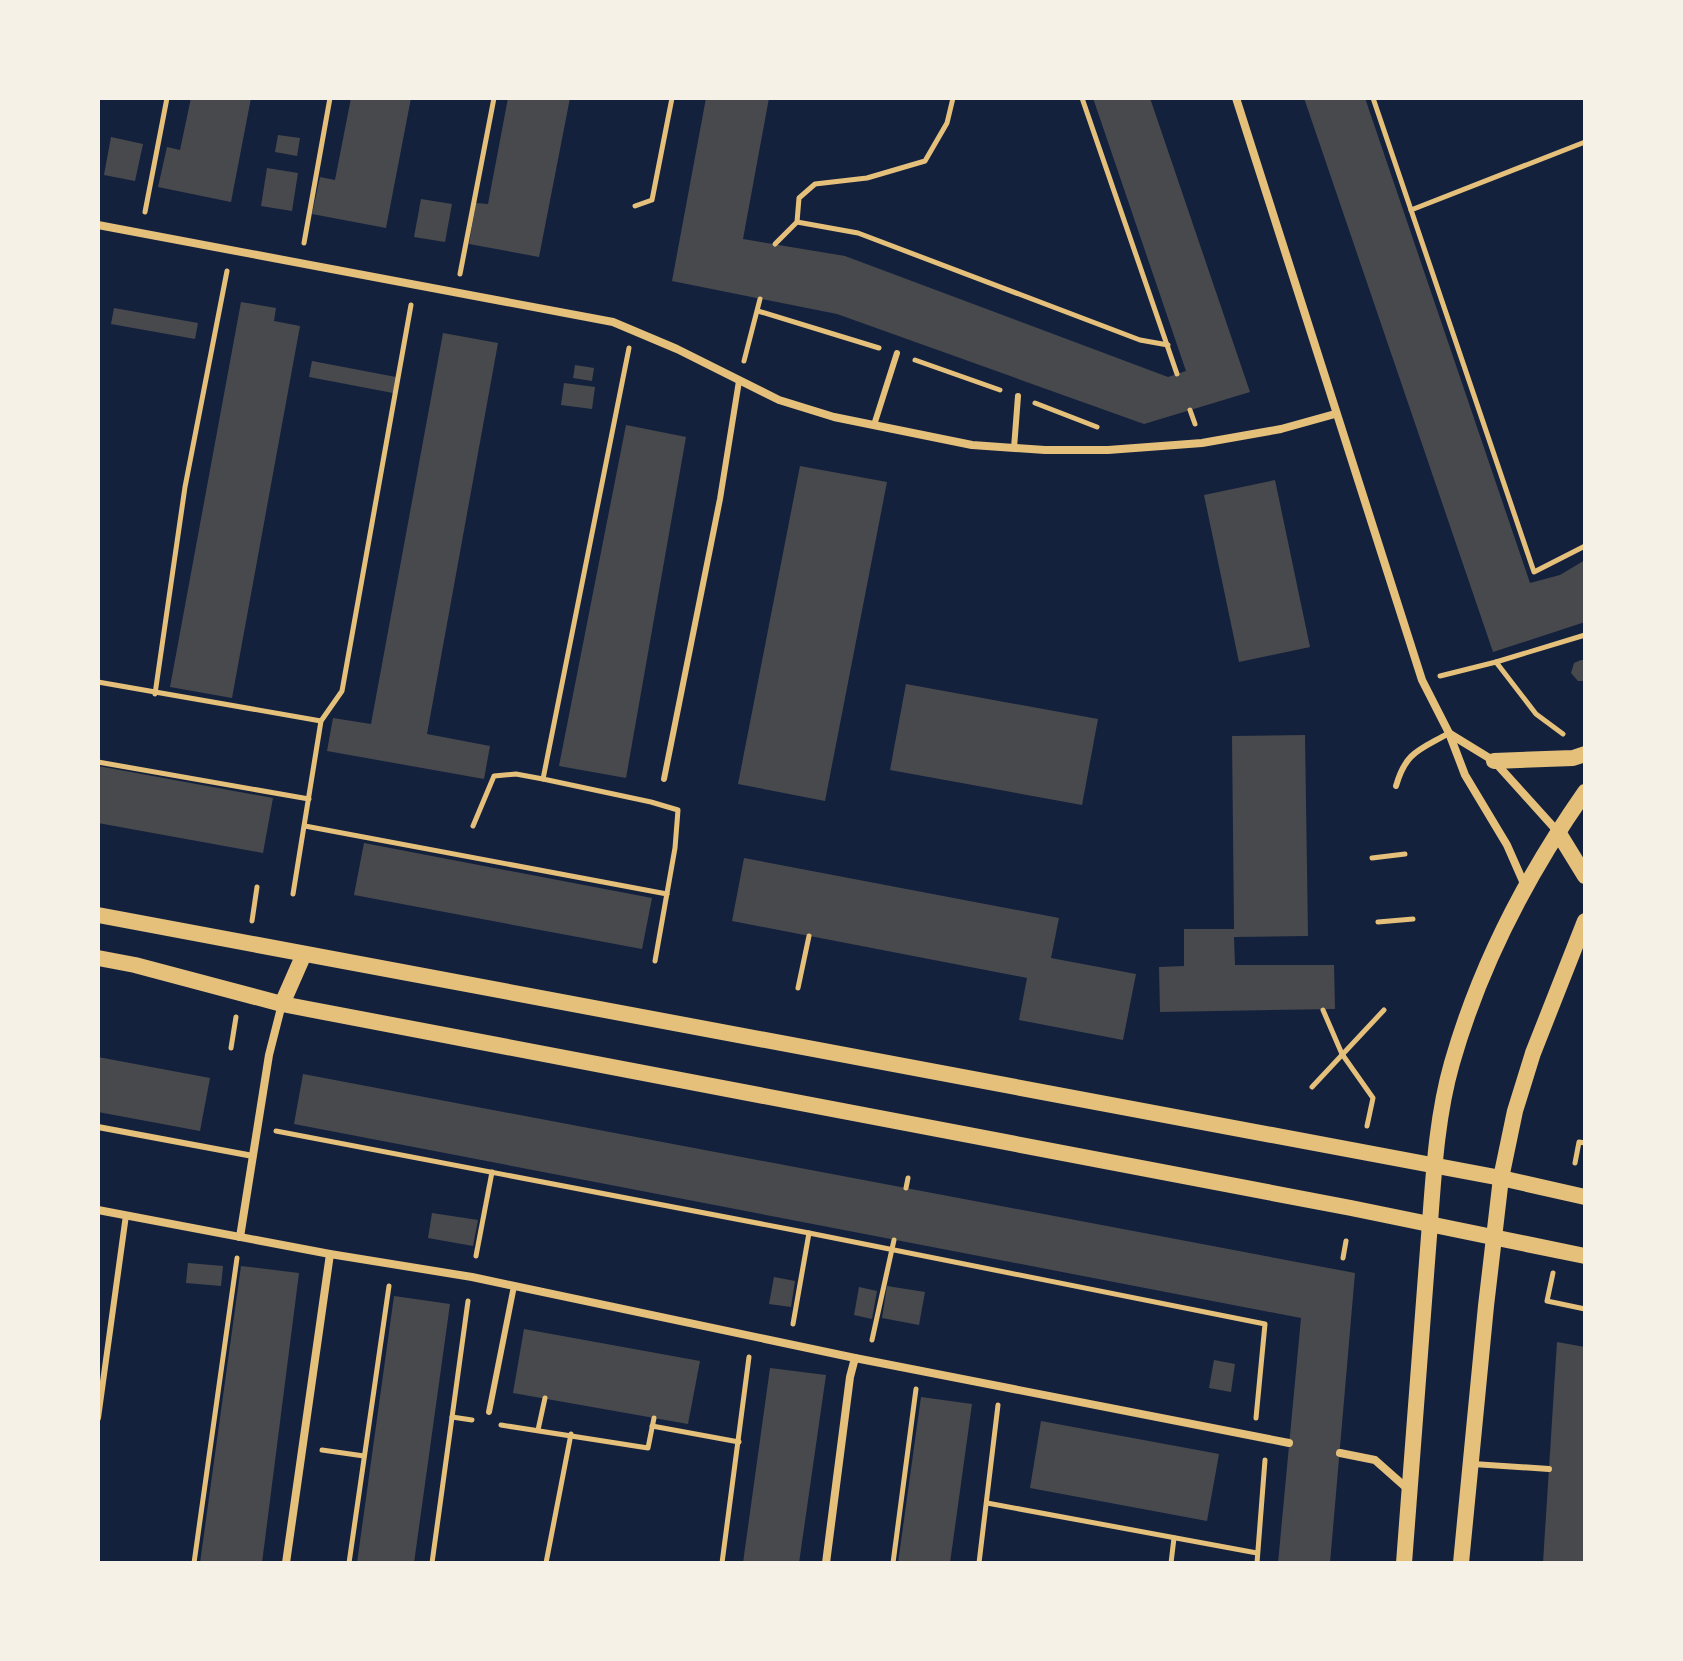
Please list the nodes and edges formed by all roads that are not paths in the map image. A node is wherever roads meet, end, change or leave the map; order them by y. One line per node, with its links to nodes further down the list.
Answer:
1 (1236, 98): 6 (street)
2 (98, 225): 4 (street)
3 (897, 353): 7 (lane)
4 (739, 381): 7 (street); 12 (lane)
5 (1018, 396): 8 (lane)
6 (1335, 414): 8 (street); 9 (street)
7 (874, 425): 8 (street)
8 (1014, 448)
9 (1449, 733): 11 (street); 13 (lane); 17 (street)
10 (1585, 754): 11 (main road)
11 (1494, 761): 15 (street)
12 (664, 779)
13 (1396, 786)
14 (1585, 792): 15 (main road)
15 (1558, 832): 16 (main road); 17 (main road)
16 (1585, 876)
17 (1525, 887): 25 (main road)
18 (98, 915): 20 (main road)
19 (1585, 921): 26 (main road)
20 (304, 954): 22 (main road); 25 (main road)
21 (98, 958): 22 (main road)
22 (282, 1004): 24 (street); 30 (main road)
23 (98, 1127): 24 (lane)
24 (253, 1156): 32 (street)
25 (1436, 1166): 26 (main road); 30 (main road)
26 (1501, 1178): 27 (main road); 31 (main road)
27 (1585, 1197)
28 (98, 1210): 29 (street)
29 (126, 1215): 32 (street); 38 (lane)
30 (1430, 1224): 31 (main road); 43 (main road)
31 (1494, 1236): 34 (main road); 41 (main road)
32 (240, 1237): 33 (street)
33 (330, 1254): 35 (street); 44 (street)
34 (1585, 1256)
35 (514, 1286): 36 (street); 37 (lane)
36 (855, 1358): 39 (street); 45 (street)
37 (489, 1412)
38 (98, 1418)
39 (1289, 1443)
40 (1340, 1453): 43 (street)
41 (1471, 1463): 42 (lane); 47 (main road)
42 (1549, 1469)
43 (1410, 1491): 46 (main road)
44 (286, 1563)
45 (826, 1563)
46 (1404, 1563)
47 (1461, 1563)

